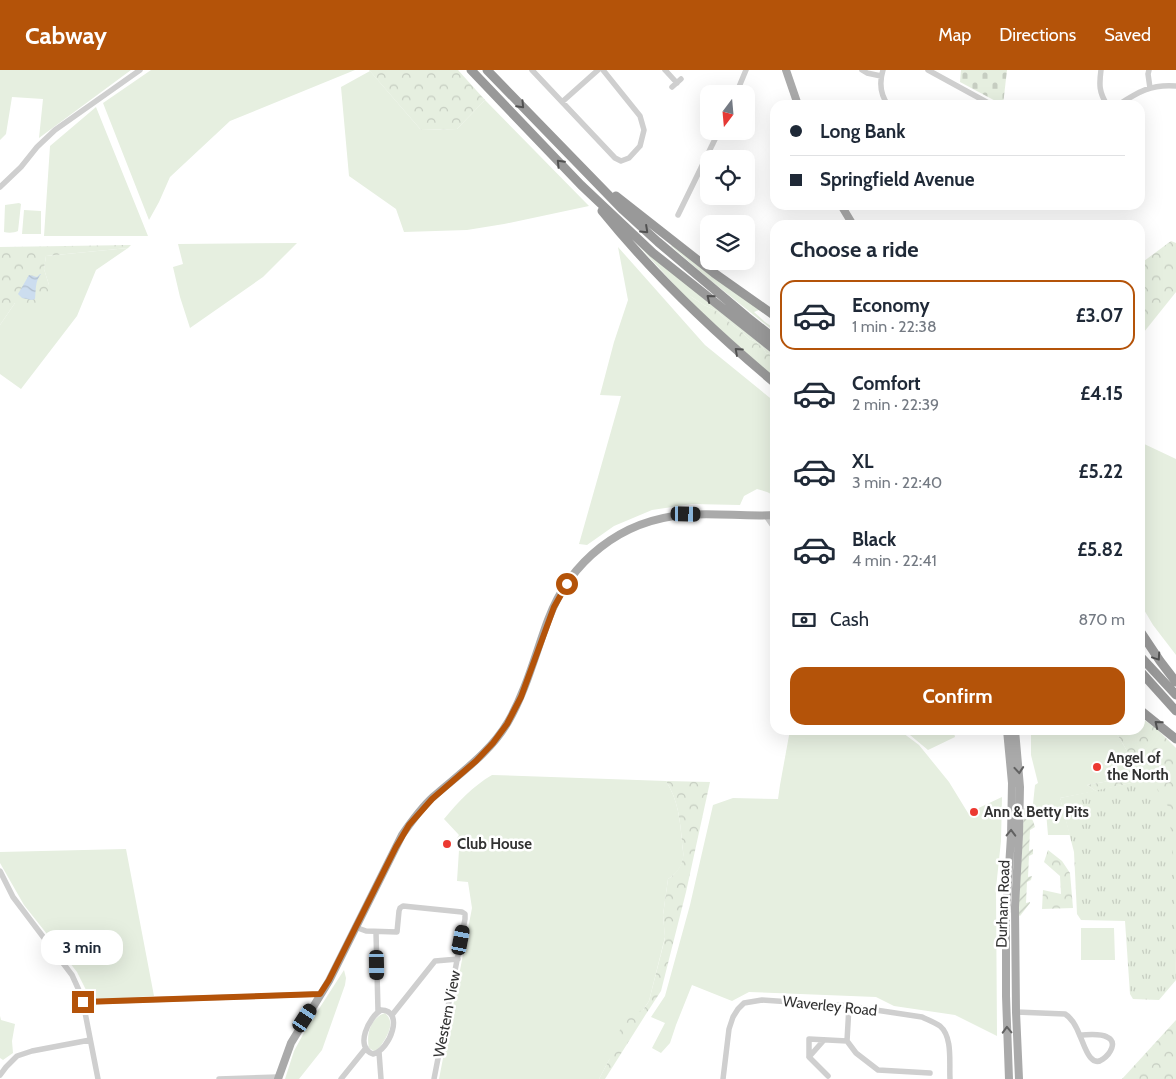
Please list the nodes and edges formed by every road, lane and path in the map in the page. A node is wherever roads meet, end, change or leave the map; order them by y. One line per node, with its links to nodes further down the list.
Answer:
1 (140, 70): 28 (street)
2 (471, 70): 27 (highway, one-way to 2)
3 (488, 70): 26 (highway, one-way to 26)
4 (532, 70): 24 (street)
5 (598, 70): 24 (street)
6 (603, 70): 24 (street)
7 (666, 70): 15 (street)
8 (746, 70): 16 (street)
9 (786, 70): 19 (main road)
10 (862, 70): 14 (street)
11 (928, 70): 21 (street)
12 (1100, 70): 22 (street)
13 (1149, 70): 18 (street)
14 (882, 73): 20 (street)
15 (677, 83)
16 (740, 85)
17 (1176, 86): 18 (street)
18 (1150, 88): 23 (street)
19 (796, 100)
20 (884, 100)
21 (983, 100)
22 (1104, 100)
23 (1126, 100)
24 (562, 102)
25 (715, 140): 29 (street)
26 (585, 172): 30 (highway); 31 (highway, one-way to 31)
27 (581, 185): 32 (highway, one-way to 27); 33 (highway, one-way to 27)
28 (0, 187)
29 (678, 215)
30 (770, 312)
31 (770, 335)
32 (770, 346)
33 (770, 380)
34 (766, 516): 35 (main road); 36 (street); 48 (main road)
35 (770, 516)
36 (770, 522)
37 (1145, 638): 40 (highway, one-way to 40)
38 (1145, 662): 41 (highway)
39 (1145, 677): 42 (highway)
40 (1176, 682)
41 (1176, 696)
42 (1176, 711)
43 (1145, 714): 46 (highway, one-way to 43)
44 (1007, 735): 75 (main road, Durham Road, one-way to 44)
45 (1015, 735): 55 (main road, Durham Road, one-way to 55)
46 (1176, 739)
47 (0, 871): 52 (street)
48 (356, 927): 49 (street); 51 (main road)
49 (376, 932): 50 (street, Western View); 54 (street)
50 (458, 959): 56 (street); 72 (street, Western View)
51 (320, 994): 52 (street); 67 (main road)
52 (83, 1002): 58 (street)
53 (849, 1006): 60 (street); 73 (street, Waverley Road); 74 (street, Waverley Road)
54 (378, 1011): 56 (street); 61 (street)
55 (1016, 1012): 57 (street); 76 (main road, Durham Road)
56 (392, 1015): 62 (street)
57 (1080, 1035): 57 (street)
58 (90, 1040): 65 (street); 68 (street)
59 (824, 1040): 60 (street); 63 (street); 63 (street)
60 (847, 1041): 64 (street)
61 (366, 1048): 62 (street); 70 (street)
62 (379, 1052): 71 (street)
63 (810, 1057): 66 (street)
64 (930, 1073)
65 (0, 1076)
66 (828, 1076)
67 (278, 1078): 69 (street)
68 (98, 1079)
69 (219, 1079)
70 (341, 1079)
71 (380, 1079)
72 (434, 1079)
73 (723, 1079)
74 (950, 1079)
75 (1009, 1079)
76 (1019, 1079)

